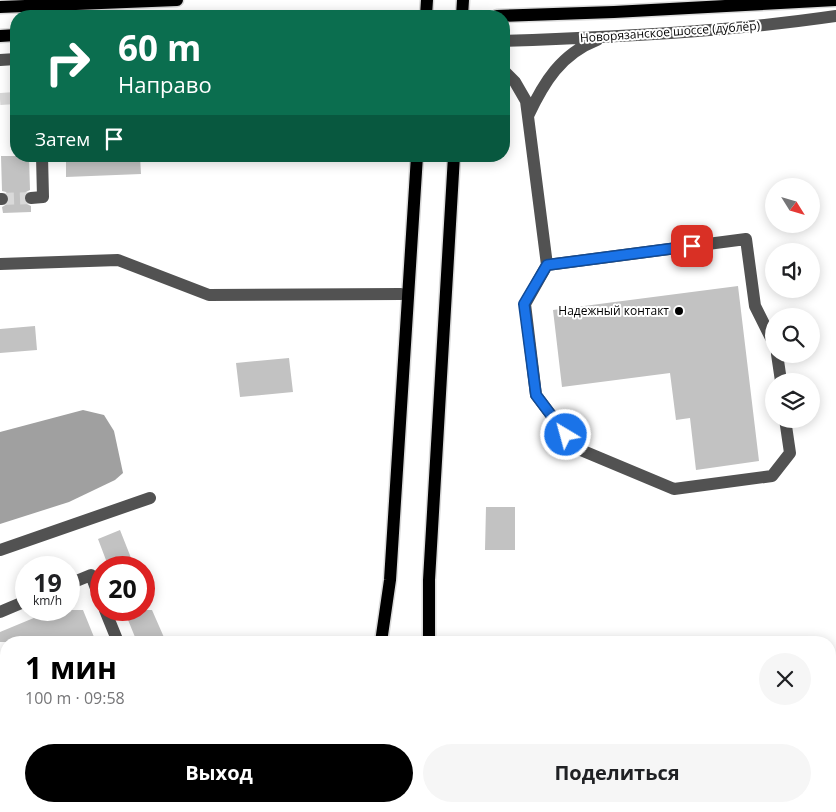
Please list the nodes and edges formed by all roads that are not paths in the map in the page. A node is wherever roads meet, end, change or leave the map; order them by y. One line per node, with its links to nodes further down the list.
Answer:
1 (177, 0): 3 (main road)
2 (836, 0): 4 (main road)
3 (0, 7)
4 (510, 16)
5 (836, 16): 6 (street, Новорязанское шоссе (дублёр))
6 (605, 37): 7 (street, Новорязанское шоссе (дублёр)); 9 (street)
7 (510, 41)
8 (510, 77): 9 (street)
9 (528, 116): 15 (street)
10 (42, 162): 13 (street)
11 (417, 162): 25 (main road)
12 (454, 162): 26 (main road)
13 (31, 198)
14 (0, 264): 16 (street)
15 (547, 265): 17 (street); 18 (street)
16 (401, 294)
17 (765, 326)
18 (786, 428)
19 (150, 498): 20 (street)
20 (0, 550)
21 (15, 606): 22 (street)
22 (0, 612)
23 (109, 621): 24 (street)
24 (116, 636)
25 (382, 636)
26 (429, 636)

